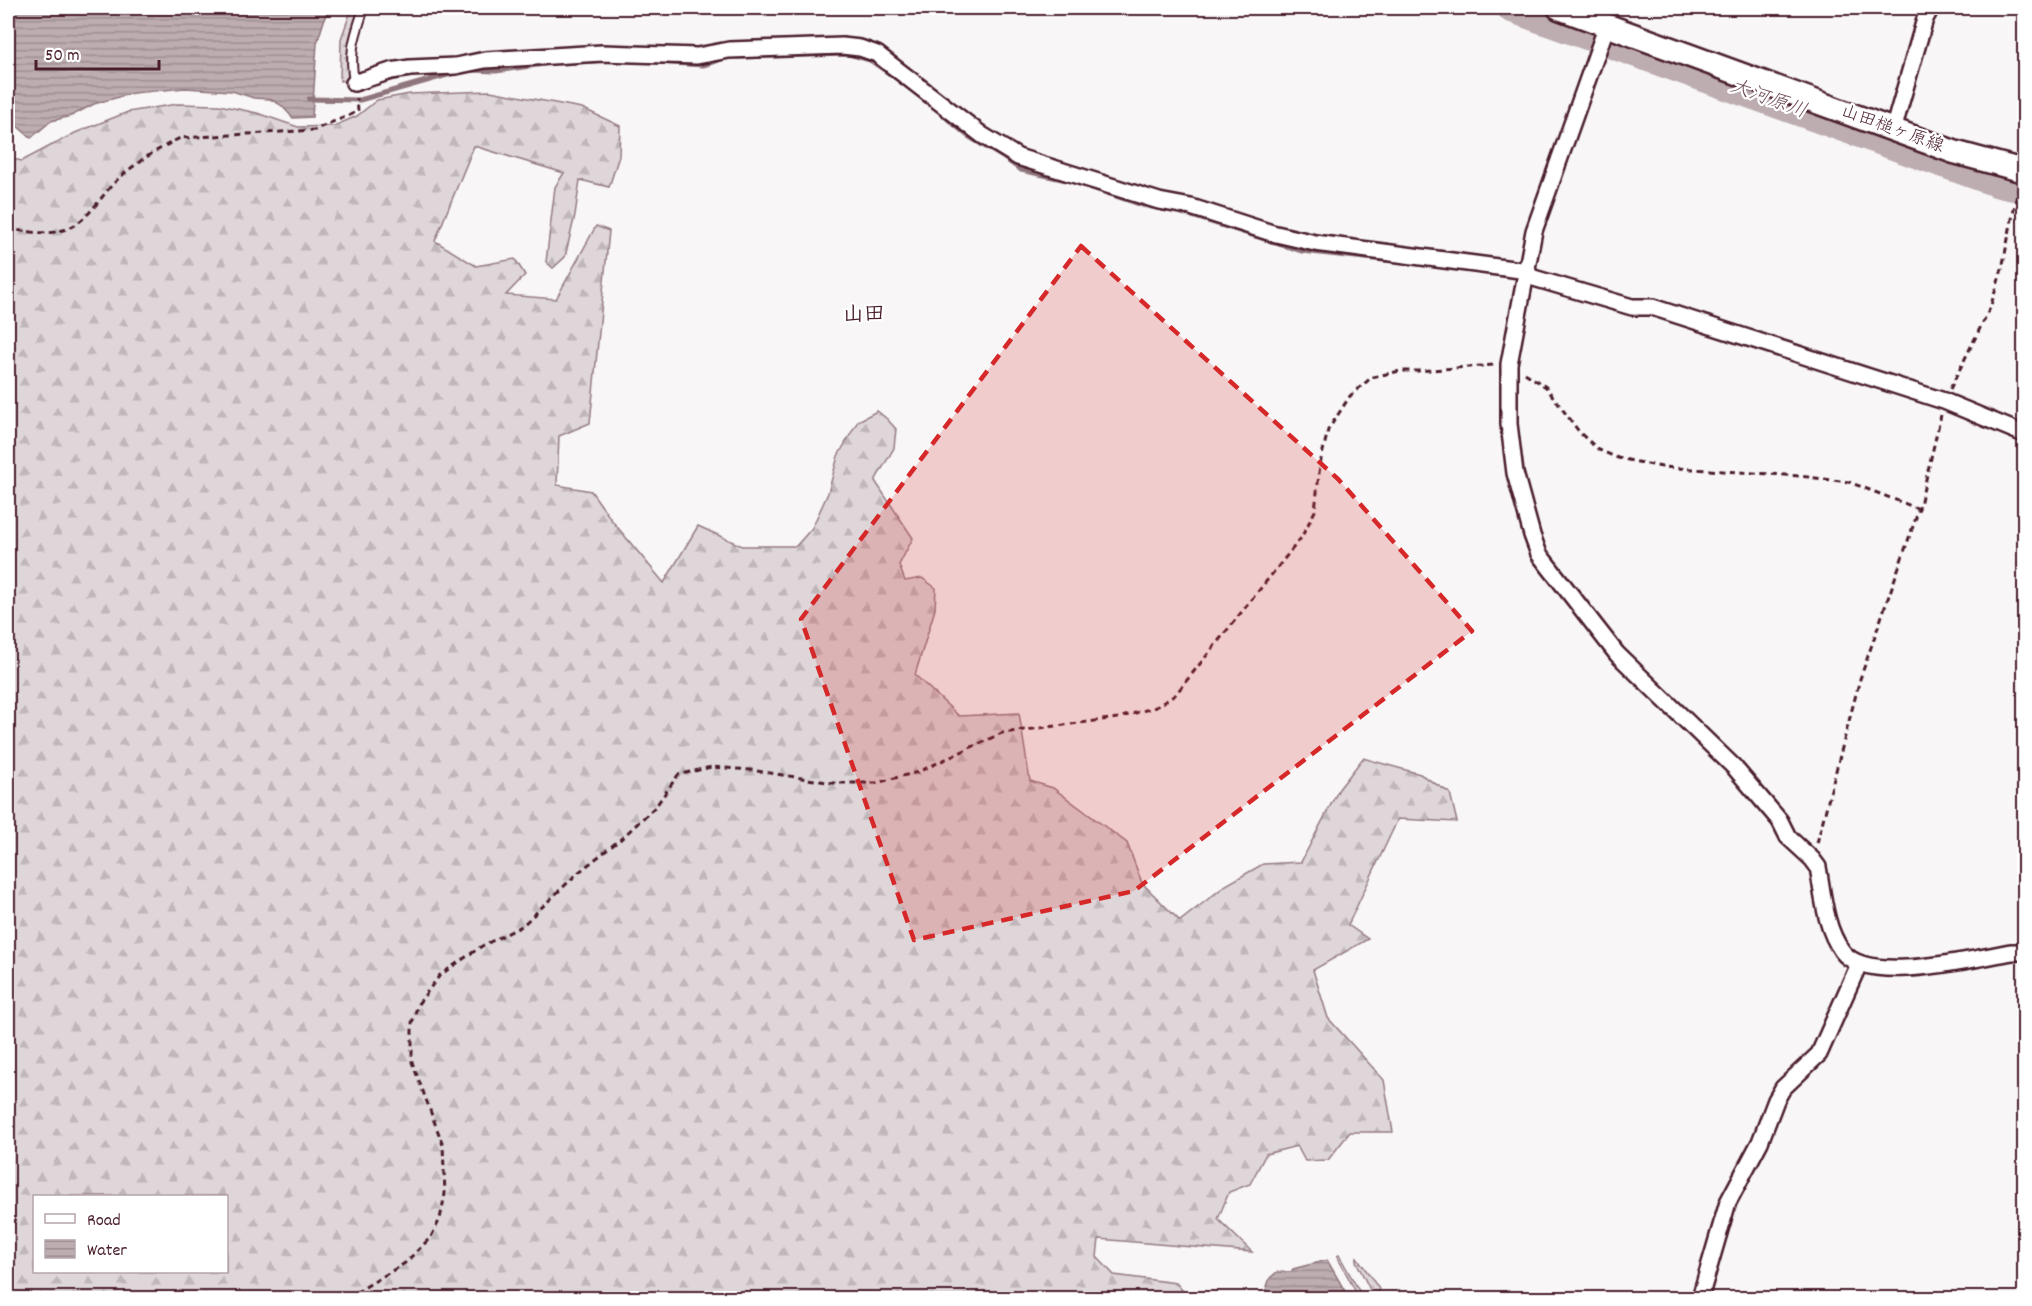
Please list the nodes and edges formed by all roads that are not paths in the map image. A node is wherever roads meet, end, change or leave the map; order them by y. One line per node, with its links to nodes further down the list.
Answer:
1 (364, 8): 5 (lane)
2 (1559, 8): 4 (main road, 山田槌ヶ原線)
3 (1931, 8): 6 (street)
4 (1604, 35): 6 (main road, 山田槌ヶ原線); 8 (street)
5 (354, 83): 8 (street)
6 (1893, 130): 7 (main road, 山田槌ヶ原線)
7 (2023, 171)
8 (1527, 274): 9 (street); 11 (street)
9 (2025, 434)
10 (2025, 952): 11 (street)
11 (1858, 964): 12 (street)
12 (1700, 1299)

